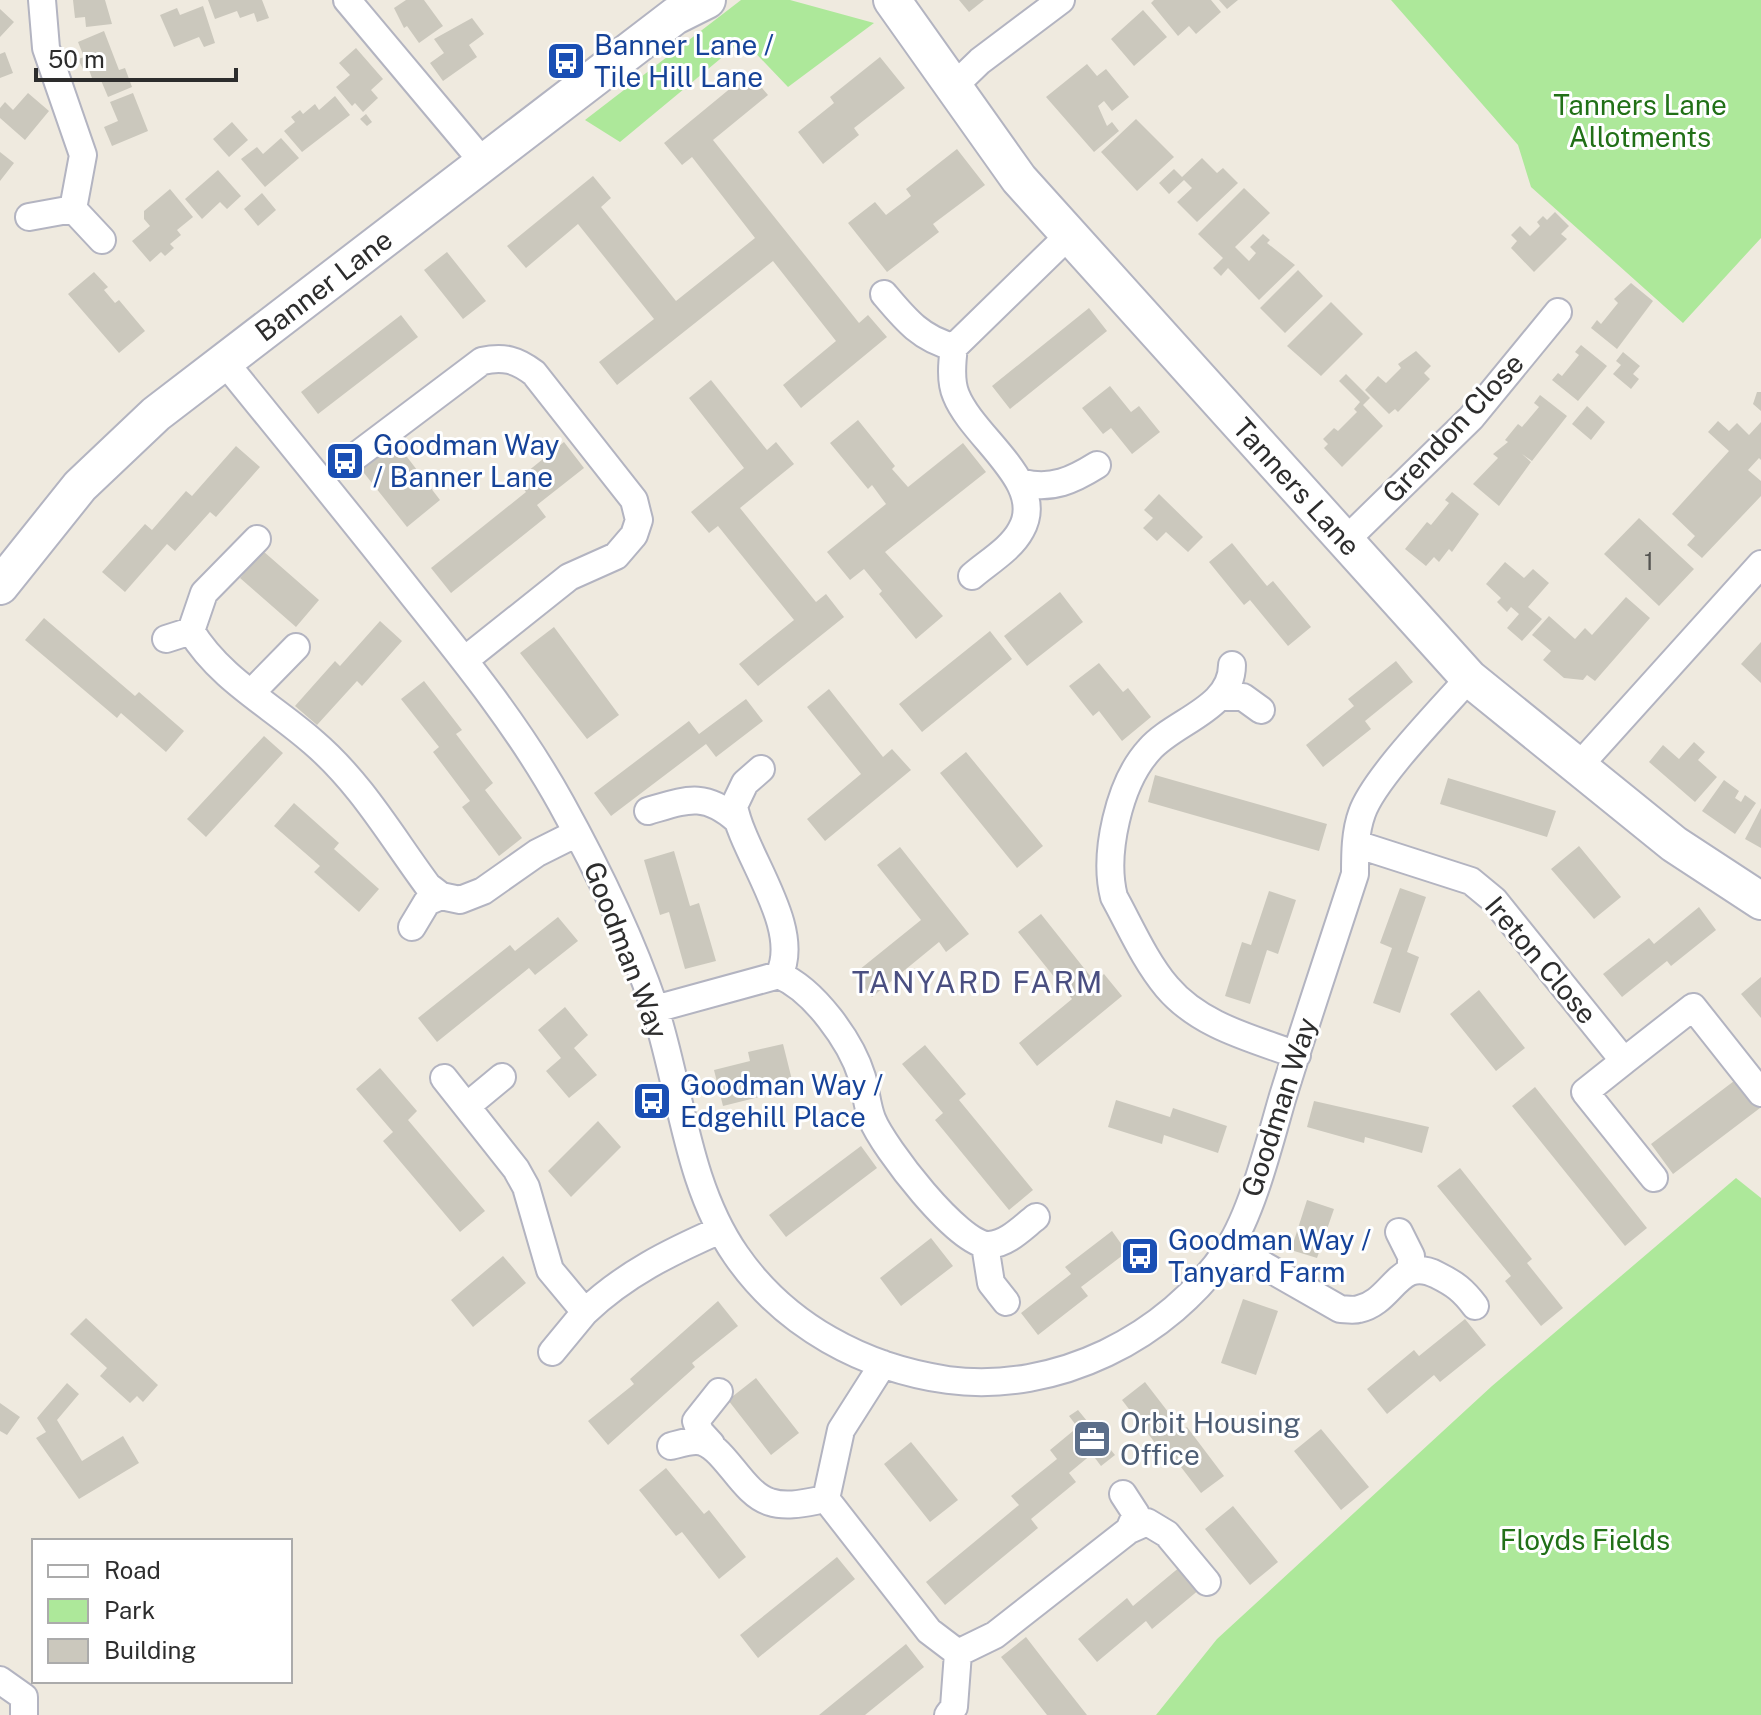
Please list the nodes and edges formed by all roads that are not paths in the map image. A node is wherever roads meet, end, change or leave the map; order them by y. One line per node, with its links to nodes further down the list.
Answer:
1 (42, 0): 9 (street)
2 (707, 0): 6 (main road, Banner Lane)
3 (1061, 0): 7 (street)
4 (354, 2): 8 (street)
5 (891, 3): 7 (main road, Tanners Lane)
6 (679, 5): 8 (main road, Banner Lane)
7 (951, 89): 11 (main road, Tanners Lane)
8 (483, 162): 16 (main road, Banner Lane)
9 (73, 209): 10 (street); 12 (street)
10 (29, 217)
11 (1068, 236): 15 (street); 21 (main road, Tanners Lane)
12 (102, 240)
13 (884, 294): 15 (street)
14 (1558, 312): 21 (street, Grendon Close)
15 (954, 347): 19 (street)
16 (223, 360): 24 (main road, Banner Lane); 28 (street, Goodman Way)
17 (352, 459): 28 (street)
18 (1097, 465): 19 (street)
19 (1023, 483): 23 (street)
20 (257, 539): 25 (street)
21 (1345, 541): 30 (main road, Tanners Lane)
22 (1761, 564): 34 (street)
23 (972, 576)
24 (0, 586)
25 (191, 631): 26 (street); 31 (street)
26 (166, 639)
27 (296, 647): 31 (street)
28 (466, 659): 38 (street, Goodman Way)
29 (1232, 665): 32 (street)
30 (1469, 678): 34 (main road, Tanners Lane); 39 (street, Goodman Way)
31 (251, 693): 40 (street)
32 (1219, 697): 33 (street); 45 (street)
33 (1261, 710)
34 (1578, 767): 41 (main road, Tanners Lane)
35 (761, 769): 37 (street)
36 (648, 811): 37 (street)
37 (737, 820): 43 (street)
38 (577, 833): 40 (street); 44 (street, Goodman Way)
39 (1356, 844): 45 (street, Goodman Way); 46 (street, Ireton Close)
40 (441, 896): 42 (street)
41 (1761, 901)
42 (412, 927)
43 (779, 975): 44 (street); 55 (street)
44 (655, 1009): 53 (street, Goodman Way)
45 (1297, 1055): 56 (street, Goodman Way)
46 (1624, 1061): 49 (street); 51 (street)
47 (502, 1077): 50 (street)
48 (444, 1078): 50 (street)
49 (1761, 1093)
50 (467, 1106): 60 (street)
51 (1654, 1178)
52 (1036, 1217): 55 (street)
53 (720, 1230): 60 (street); 62 (street, Goodman Way)
54 (1399, 1232): 57 (street)
55 (985, 1245): 58 (street)
56 (1230, 1246): 57 (street); 62 (street, Goodman Way)
57 (1411, 1270): 59 (street)
58 (1006, 1302)
59 (1475, 1306)
60 (585, 1312): 61 (street)
61 (552, 1352)
62 (883, 1364): 67 (street)
63 (719, 1392): 64 (street)
64 (711, 1444): 65 (street); 67 (street)
65 (671, 1446)
66 (1123, 1494): 68 (street)
67 (826, 1499): 70 (street)
68 (1129, 1530): 69 (street); 70 (street)
69 (1207, 1582)
70 (958, 1653): 73 (street)
71 (0, 1680): 72 (street)
72 (24, 1715)
73 (948, 1715)

